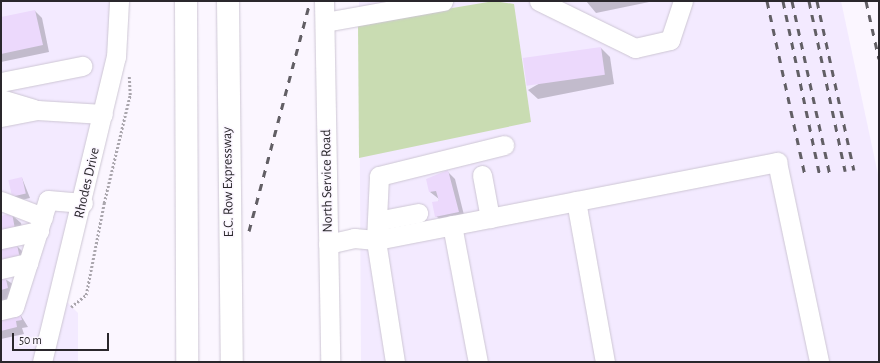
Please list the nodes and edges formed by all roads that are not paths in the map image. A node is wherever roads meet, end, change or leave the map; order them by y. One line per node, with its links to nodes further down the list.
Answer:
1 (119, 1): 14 (street, Rhodes Drive)
2 (186, 1): 33 (highway)
3 (228, 1): 34 (highway, E.C. Row Expressway)
4 (324, 1): 9 (street, North Service Road)
5 (443, 1): 8 (street)
6 (539, 1): 7 (street)
7 (683, 1)
8 (367, 9): 9 (street)
9 (325, 22): 28 (street, North Service Road)
10 (82, 66): 11 (street)
11 (1, 82)
12 (1, 99): 13 (street)
13 (37, 110): 14 (street); 15 (street)
14 (103, 114): 20 (street, Rhodes Drive)
15 (1, 117)
16 (504, 145): 23 (street)
17 (482, 175): 22 (street)
18 (1, 200): 24 (street)
19 (576, 201): 22 (street); 38 (street); 39 (street)
20 (83, 203): 24 (street); 32 (street, Rhodes Drive)
21 (418, 213): 23 (street)
22 (490, 218): 25 (street)
23 (377, 221): 27 (street)
24 (41, 224): 26 (street); 29 (street)
25 (452, 225): 27 (street); 37 (street)
26 (1, 239)
27 (376, 240): 28 (street); 36 (street)
28 (328, 244): 35 (street, North Service Road)
29 (28, 263): 30 (street); 31 (street)
30 (1, 269)
31 (1, 310)
32 (42, 362)
33 (187, 362)
34 (232, 362)
35 (330, 362)
36 (395, 362)
37 (478, 362)
38 (605, 362)
39 (819, 362)

